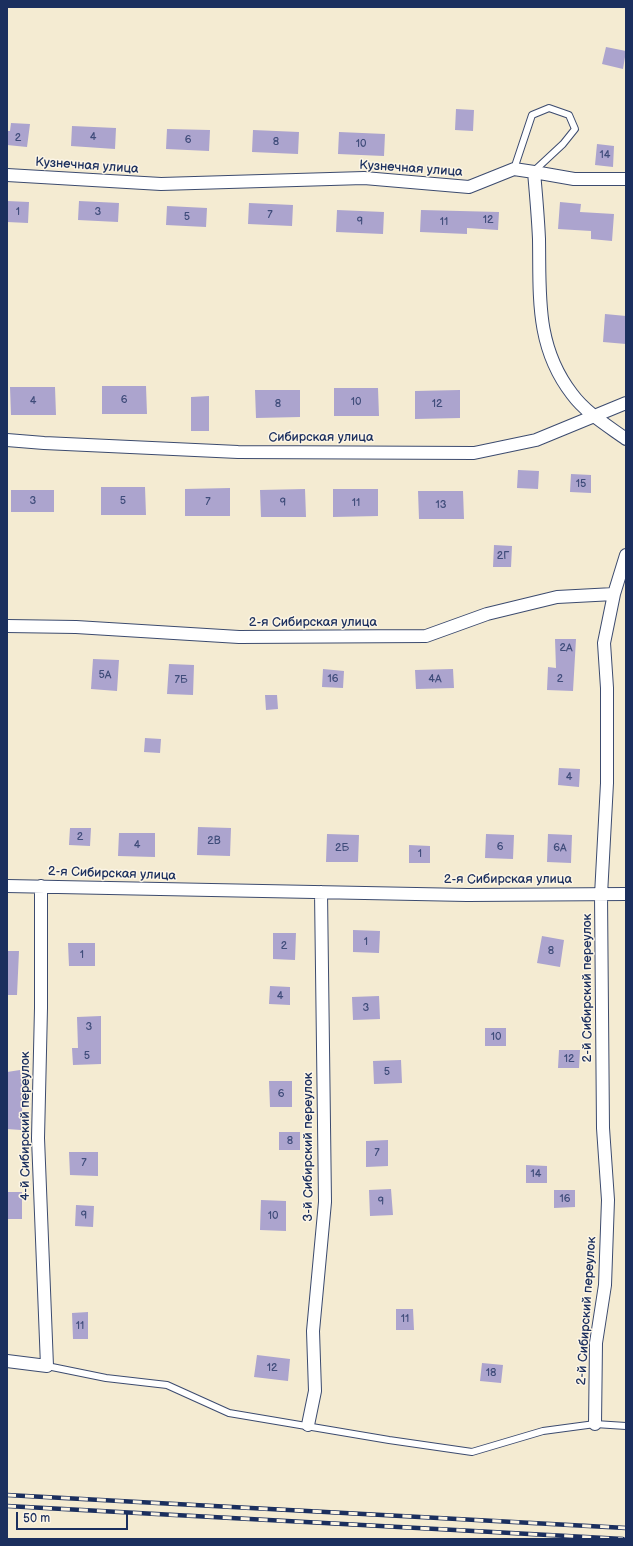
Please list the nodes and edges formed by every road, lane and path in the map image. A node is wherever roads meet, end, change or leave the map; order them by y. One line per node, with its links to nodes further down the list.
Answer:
1 (514, 170): 2 (street, Кузнечная улица); 2 (lane); 3 (street, Кузнечная улица)
2 (534, 172): 4 (street, Кузнечная улица); 6 (street)
3 (7, 175)
4 (626, 179)
5 (626, 403): 6 (street, Сибирская улица)
6 (595, 416): 7 (street); 8 (street, Сибирская улица)
7 (626, 439)
8 (7, 440)
9 (626, 555): 10 (street, 2-й Сибирский переулок)
10 (614, 594): 11 (street, 2-я Сибирская улица); 16 (street, 2-й Сибирский переулок)
11 (7, 626)
12 (7, 886): 13 (street, 2-я Сибирская улица)
13 (41, 886): 14 (street, 2-я Сибирская улица); 18 (street, 4-й Сибирский переулок)
14 (321, 892): 16 (street, 2-я Сибирская улица); 20 (street, 3-й Сибирский переулок)
15 (626, 894): 16 (street, 2-я Сибирская улица)
16 (601, 895): 19 (street, 2-й Сибирский переулок)
17 (7, 1361): 18 (street)
18 (47, 1366): 20 (lane)
19 (595, 1424): 20 (lane); 21 (lane)
20 (308, 1425)
21 (626, 1426)

